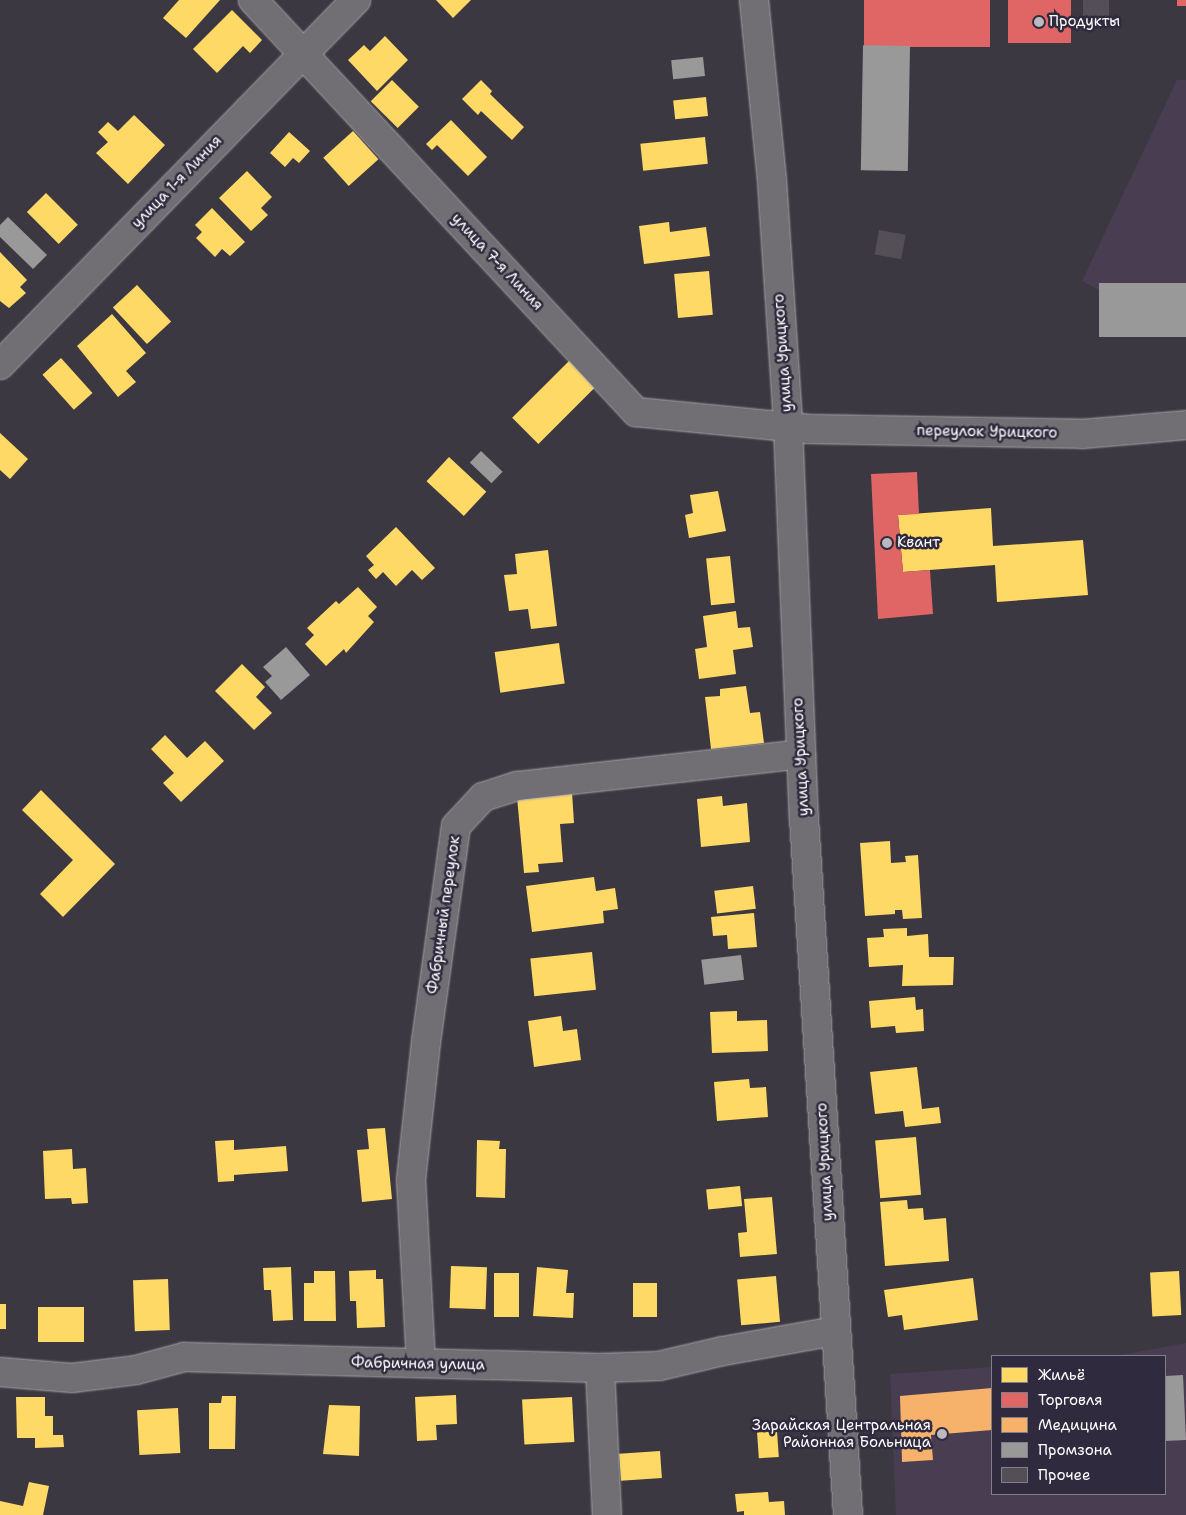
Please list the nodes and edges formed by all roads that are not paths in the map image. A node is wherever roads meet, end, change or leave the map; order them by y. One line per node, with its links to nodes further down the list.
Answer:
1 (253, 0): 4 (street, улица 7-я Линия)
2 (356, 0): 4 (street, улица 1-я Линия)
3 (754, 0): 7 (street, улица Урицкого)
4 (303, 51): 5 (street, улица 1-я Линия); 7 (street, улица 7-я Линия)
5 (0, 365)
6 (1186, 425): 7 (street, переулок Урицкого)
7 (788, 426): 8 (street, улица Урицкого)
8 (801, 754): 9 (street, улица Урицкого); 10 (street, Фабричный переулок)
9 (835, 1332): 11 (street, Фабричная улица); 14 (street, улица Урицкого)
10 (421, 1363): 11 (street, Фабричная улица); 12 (street, Фабричная улица)
11 (600, 1368): 13 (street)
12 (0, 1372)
13 (607, 1515)
14 (848, 1515)

